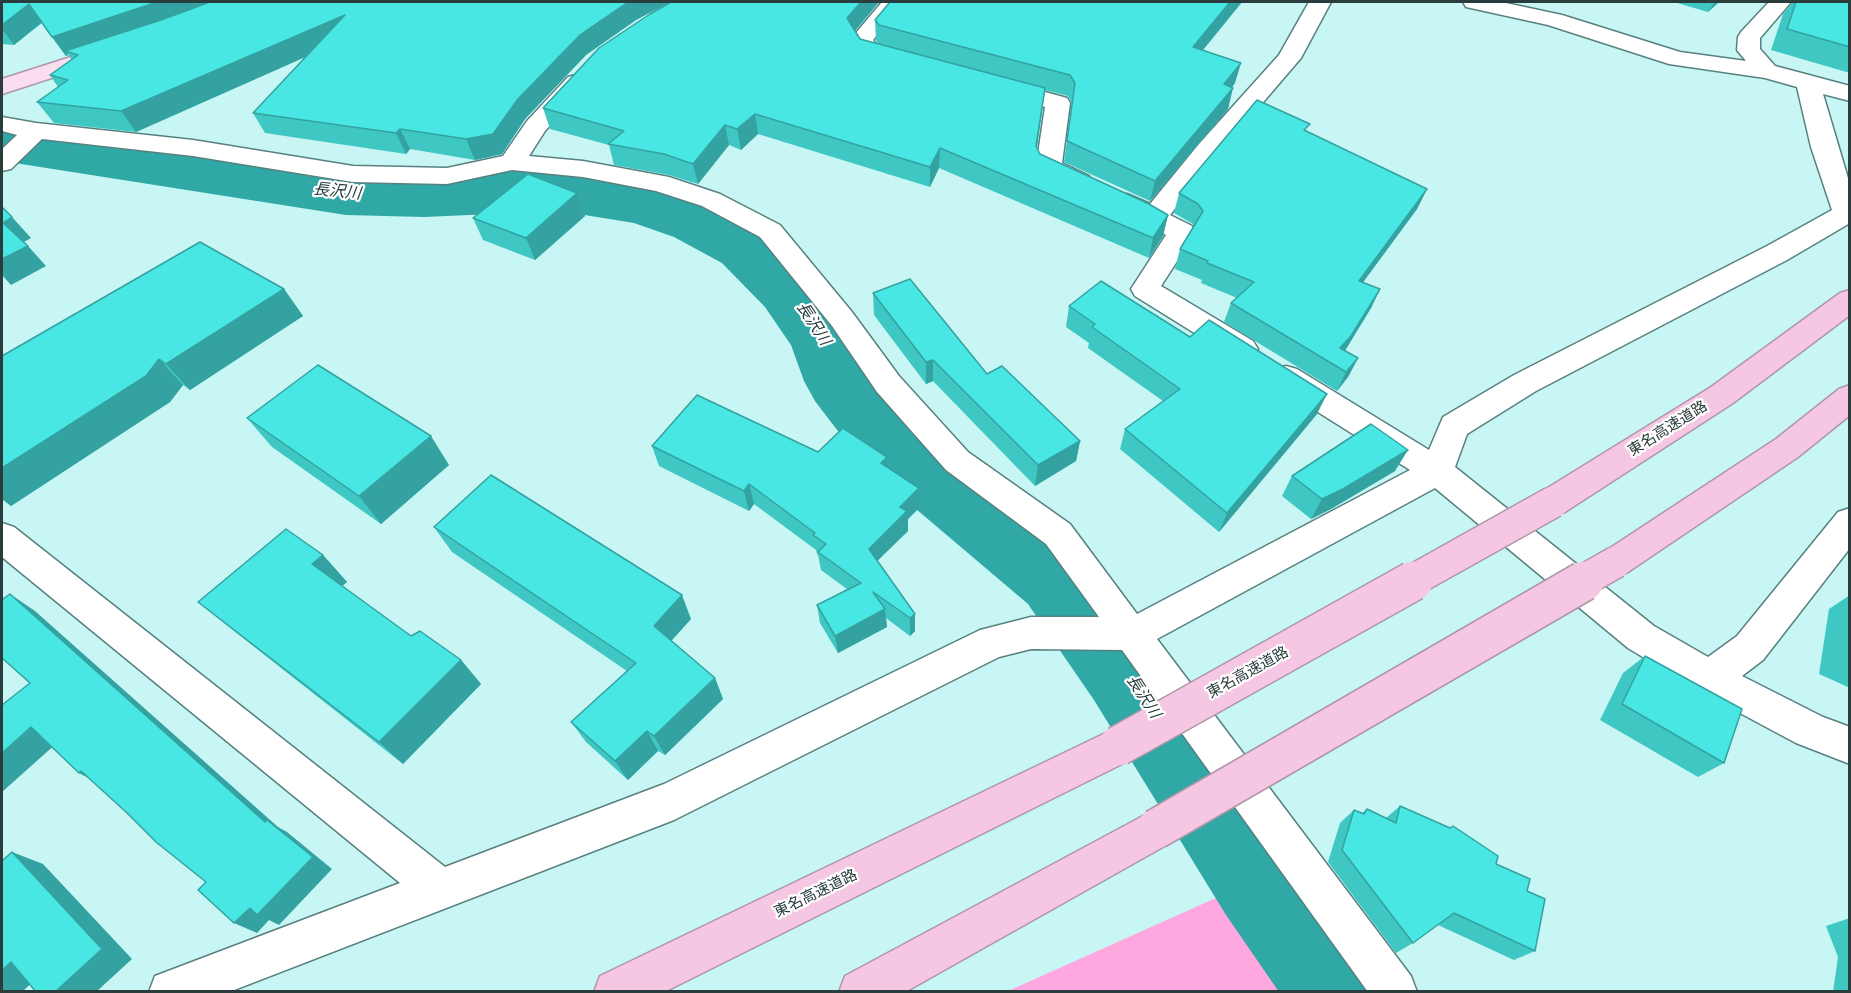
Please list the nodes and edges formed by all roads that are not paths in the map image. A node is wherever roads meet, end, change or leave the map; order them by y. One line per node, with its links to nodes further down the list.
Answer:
1 (893, 2): 6 (street)
2 (1320, 2): 17 (street)
3 (1474, 2): 8 (street)
4 (1780, 2): 8 (street)
5 (123, 47): 11 (main road)
6 (914, 64)
7 (588, 70): 15 (street)
8 (1767, 70): 10 (street)
9 (981, 82): 17 (street)
10 (1808, 83): 12 (street); 20 (street)
11 (2, 87)
12 (1850, 94)
13 (2, 124): 14 (street)
14 (35, 132): 15 (street); 16 (street)
15 (512, 162): 23 (street)
16 (2, 163)
17 (1155, 216): 20 (street)
18 (1850, 300): 28 (highway, 東名高速道路, bridge)
19 (1850, 397): 29 (highway, bridge)
20 (1437, 471): 23 (street); 24 (street)
21 (1850, 522): 24 (street)
22 (2, 537): 26 (street)
23 (1131, 634): 26 (street); 30 (street)
24 (1710, 678): 25 (street)
25 (1850, 746)
26 (440, 889): 27 (street)
27 (171, 992)
28 (616, 992)
29 (861, 992)
30 (1395, 992)

